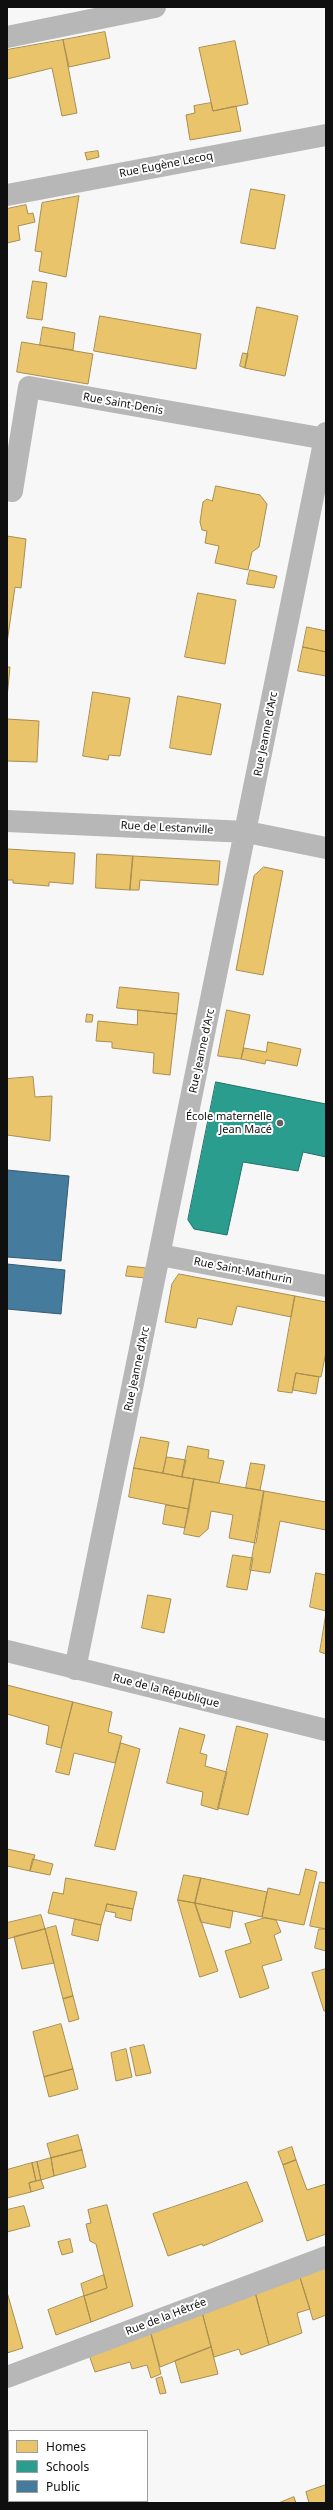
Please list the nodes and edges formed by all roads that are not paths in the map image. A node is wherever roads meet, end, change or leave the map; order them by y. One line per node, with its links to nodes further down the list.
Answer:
1 (155, 7): 2 (street)
2 (7, 37)
3 (326, 135): 4 (street, Rue Eugène Lecoq)
4 (7, 195)
5 (326, 437): 6 (street, Rue Saint-Denis); 8 (street, Rue Jeanne d'Arc)
6 (7, 490)
7 (7, 821): 8 (street, Rue de Lestanville)
8 (247, 832): 9 (street, Rue de Lestanville); 10 (street, Rue Jeanne d'Arc)
9 (326, 848)
10 (160, 1255): 11 (street, Rue Saint-Mathurin); 13 (street, Rue Jeanne d'Arc)
11 (326, 1286)
12 (7, 1651): 13 (street, Rue de la République)
13 (75, 1669): 14 (street, Rue de la République)
14 (326, 1730)
15 (326, 2257): 16 (street, Rue de la Hêtrée)
16 (7, 2377)

